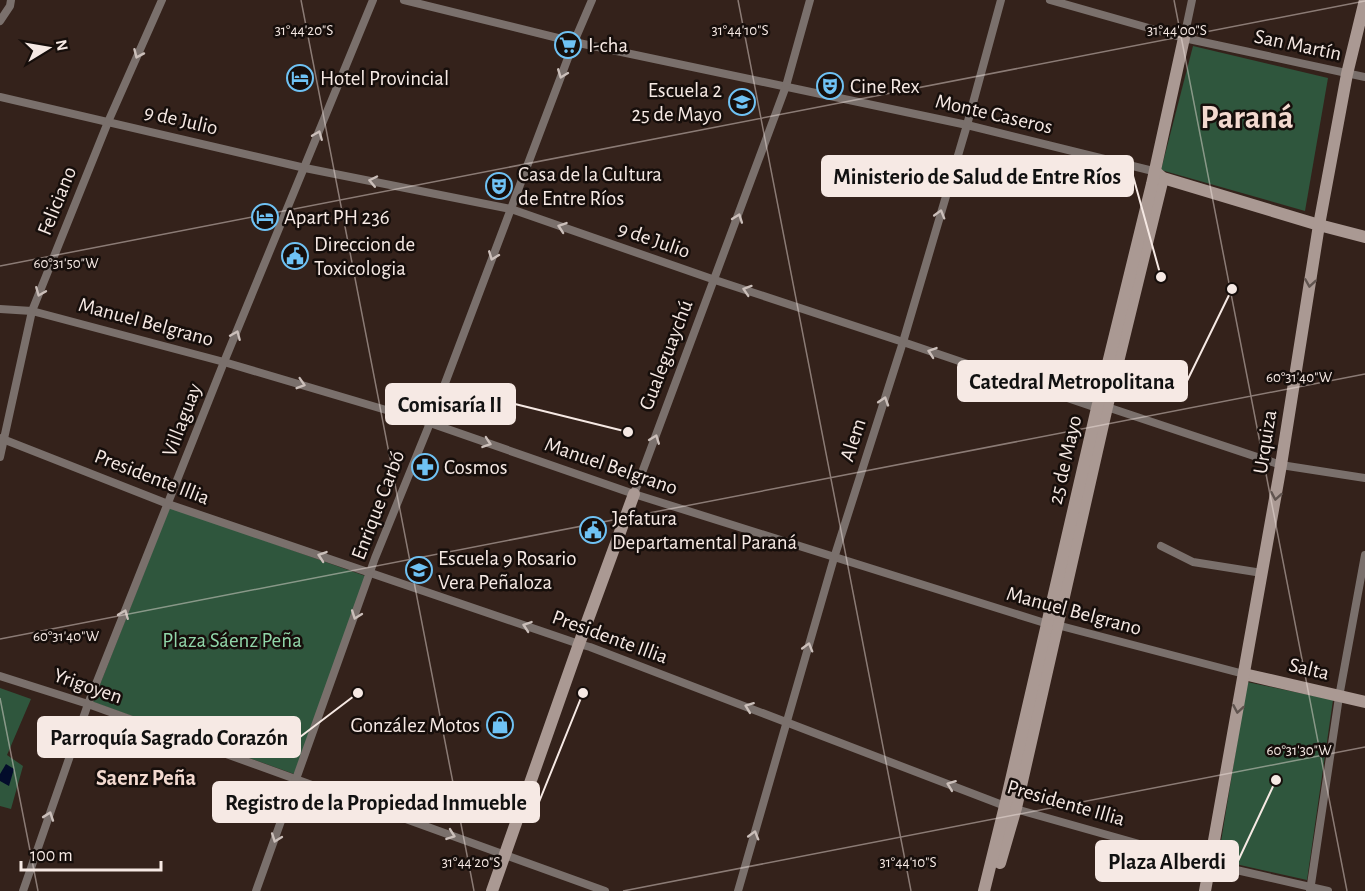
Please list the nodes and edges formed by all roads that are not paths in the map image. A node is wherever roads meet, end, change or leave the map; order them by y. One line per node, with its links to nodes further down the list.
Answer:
1 (11, 0): 11 (street)
2 (162, 0): 18 (street, Feliciano, one-way to 18)
3 (373, 0): 20 (street, Villaguay, one-way to 3)
4 (404, 0): 13 (street, Monte Caseros)
5 (592, 0): 13 (street, Enrique Carbó)
6 (810, 0): 16 (street, Gualeguaychú)
7 (1001, 0): 19 (street, Alem)
8 (1050, 0): 12 (street, San Martín)
9 (1192, 0): 12 (street)
10 (1365, 0): 14 (street, Urquiza)
11 (0, 21)
12 (1184, 38): 14 (street, San Martín); 21 (street, 25 de Mayo)
13 (574, 42): 16 (street, Monte Caseros); 22 (street, Enrique Carbó, one-way to 22)
14 (1347, 74): 15 (street, San Martín); 23 (street, Urquiza)
15 (1365, 76)
16 (786, 86): 19 (street, Monte Caseros); 25 (street, Gualeguaychú, one-way to 16)
17 (0, 97): 18 (street, 9 de Julio)
18 (108, 122): 20 (street, 9 de Julio); 27 (street, Feliciano, one-way to 27)
19 (967, 125): 21 (street, Monte Caseros); 28 (street, Alem, one-way to 19)
20 (305, 168): 22 (street, 9 de Julio, one-way to 20); 29 (street, Villaguay, one-way to 20)
21 (1158, 175): 23 (street); 30 (street, 25 de Mayo)
22 (511, 209): 25 (street, 9 de Julio, one-way to 22); 31 (street, Enrique Carbó, one-way to 31)
23 (1319, 225): 24 (street); 34 (street, Urquiza, one-way to 34)
24 (1365, 237)
25 (715, 280): 28 (street, 9 de Julio, one-way to 25); 36 (street, Gualeguaychú, one-way to 25)
26 (0, 309): 27 (street, Manuel Belgrano)
27 (32, 311): 29 (street, Manuel Belgrano); 32 (street, Feliciano)
28 (903, 342): 30 (street, 9 de Julio, one-way to 28); 40 (street, Alem, one-way to 28)
29 (224, 362): 31 (street, Manuel Belgrano, one-way to 31); 37 (street, Villaguay)
30 (1102, 407): 34 (street, 9 de Julio); 43 (street, 25 de Mayo)
31 (430, 423): 36 (street, Manuel Belgrano, one-way to 36); 41 (street, Enrique Carbó)
32 (2, 438): 33 (street, Feliciano); 37 (street, Presidente Illia)
33 (0, 457)
34 (1281, 465): 35 (street, 9 de Julio); 42 (street, Urquiza, one-way to 42)
35 (1365, 478)
36 (634, 494): 40 (street, Manuel Belgrano); 44 (street, Gualeguaychú)
37 (168, 504): 41 (street, Presidente Illia, one-way to 37); 49 (street, Villaguay, one-way to 37)
38 (1161, 546): 42 (street)
39 (1365, 555): 47 (street)
40 (834, 558): 43 (street, Manuel Belgrano); 50 (street, Alem, one-way to 40)
41 (371, 572): 44 (street, Presidente Illia, one-way to 41); 51 (street, Enrique Carbó, one-way to 51)
42 (1262, 573): 45 (street, Urquiza)
43 (1053, 625): 45 (street, Manuel Belgrano); 52 (street, 25 de Mayo)
44 (579, 644): 50 (street, Presidente Illia, one-way to 44); 53 (street, Gualeguaychú)
45 (1244, 674): 47 (street, Salta); 54 (street, Urquiza, one-way to 54)
46 (0, 676): 49 (street, Yrigoyen)
47 (1339, 697): 48 (street, Salta); 55 (street)
48 (1365, 702)
49 (88, 704): 51 (street, Yrigoyen); 56 (street, Villaguay, one-way to 49)
50 (786, 721): 52 (street, Presidente Illia, one-way to 50); 60 (street, Alem, one-way to 50)
51 (297, 780): 53 (street, Yrigoyen, one-way to 53); 57 (street, Enrique Carbó, one-way to 57)
52 (1011, 807): 54 (street, Presidente Illia); 61 (street, 25 de Mayo); 62 (street, 25 de Mayo)
53 (505, 855): 58 (street, Gualeguaychú); 59 (street, Yrigoyen)
54 (1210, 864): 55 (street, Presidente Illia); 63 (street, Urquiza)
55 (1311, 889): 64 (street, Presidente Illia)
56 (23, 891)
57 (256, 891)
58 (492, 891)
59 (605, 891)
60 (738, 891)
61 (984, 891)
62 (991, 891)
63 (1205, 891)
64 (1328, 891)

